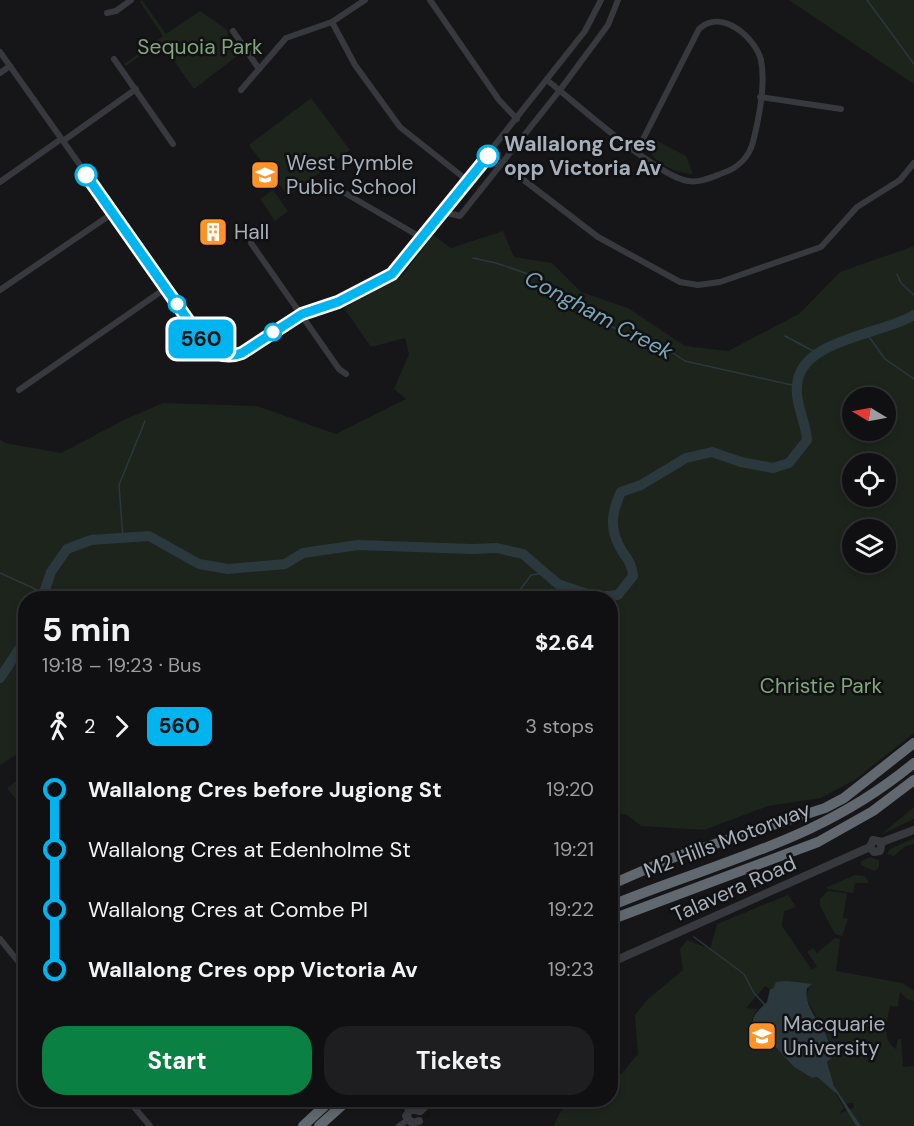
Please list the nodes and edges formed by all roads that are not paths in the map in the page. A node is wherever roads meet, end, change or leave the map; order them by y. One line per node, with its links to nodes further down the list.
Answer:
1 (131, 0): 6 (street)
2 (365, 0): 7 (street)
3 (430, 0): 20 (street)
4 (601, 0): 14 (street)
5 (618, 0): 17 (street)
6 (107, 13)
7 (332, 22): 12 (street); 26 (street)
8 (233, 31): 12 (street)
9 (0, 52): 11 (street)
10 (114, 59): 15 (street)
11 (10, 66): 13 (street); 21 (street)
12 (259, 69): 16 (street)
13 (0, 73)
14 (548, 81): 17 (street); 20 (street)
15 (136, 89): 21 (street); 22 (street)
16 (241, 90)
17 (560, 90): 23 (street); 25 (street)
18 (760, 97): 19 (street); 23 (street); 23 (street)
19 (841, 109)
20 (517, 119): 26 (street)
21 (62, 140): 27 (street); 30 (street)
22 (173, 144)
23 (637, 151)
24 (914, 163): 25 (street)
25 (502, 164): 29 (street)
26 (468, 181): 29 (street)
27 (0, 182)
28 (333, 186): 31 (street)
29 (443, 212): 31 (street)
30 (113, 213): 33 (street); 34 (street)
31 (422, 238): 35 (street)
32 (251, 243): 35 (street)
33 (166, 288): 35 (street); 37 (street)
34 (0, 290)
35 (302, 315): 36 (street)
36 (346, 374)
37 (19, 390)
38 (914, 743): 42 (highway)
39 (914, 763): 43 (highway, M2 Hills Motorway)
40 (914, 782): 44 (highway, M2 Hills Motorway)
41 (914, 830): 46 (street, Talavera Road)
42 (618, 882)
43 (618, 903)
44 (618, 917)
45 (0, 939): 47 (street)
46 (618, 959)
47 (18, 961)
48 (134, 1107): 57 (street)
49 (323, 1107): 58 (highway)
50 (340, 1107): 59 (highway)
51 (406, 1107): 53 (street)
52 (424, 1107): 54 (street)
53 (409, 1110): 54 (street); 55 (street)
54 (420, 1111): 56 (street)
55 (408, 1120): 56 (street); 60 (street)
56 (422, 1123)
57 (150, 1126)
58 (303, 1126)
59 (319, 1126)
60 (399, 1126)

